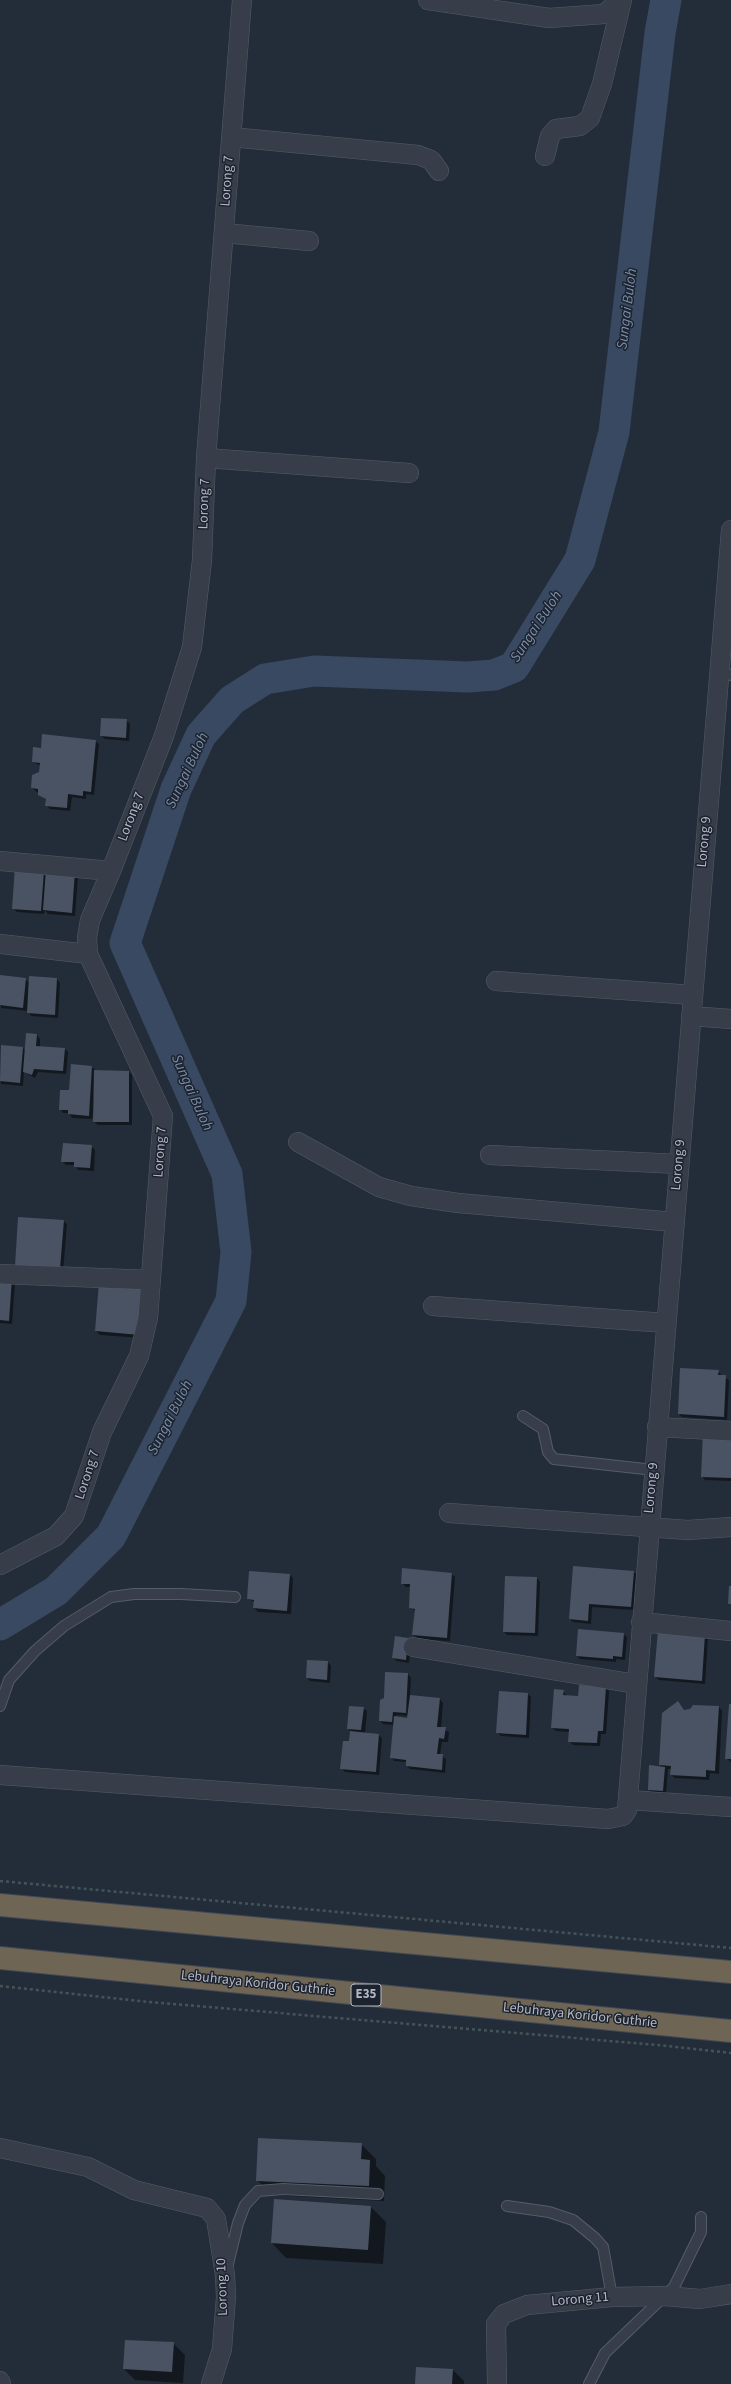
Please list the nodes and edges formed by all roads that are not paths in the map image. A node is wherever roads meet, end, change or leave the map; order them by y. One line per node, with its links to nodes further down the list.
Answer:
1 (242, 0): 4 (street, Lorong 7)
2 (428, 0): 3 (street)
3 (622, 0): 5 (street)
4 (231, 137): 6 (street); 7 (street, Lorong 7)
5 (545, 156)
6 (439, 171)
7 (224, 233): 8 (street); 9 (street, Lorong 7)
8 (309, 241)
9 (206, 458): 10 (street); 14 (street, Lorong 7)
10 (409, 473)
11 (731, 530): 12 (street, Lorong 9)
12 (725, 674): 18 (street, Lorong 9)
13 (0, 861): 14 (street)
14 (111, 871): 16 (street, Lorong 7)
15 (0, 944): 16 (street)
16 (88, 954): 26 (street, Lorong 7)
17 (496, 981): 18 (street)
18 (693, 994): 19 (street, Lorong 9)
19 (691, 1016): 20 (street); 23 (street, Lorong 9)
20 (731, 1019)
21 (298, 1142): 24 (street)
22 (490, 1155): 23 (street)
23 (679, 1164): 24 (street, Lorong 9)
24 (674, 1222): 28 (street, Lorong 9)
25 (0, 1274): 26 (street)
26 (151, 1280): 36 (street, Lorong 7)
27 (433, 1306): 28 (street)
28 (666, 1323): 30 (street, Lorong 9)
29 (523, 1416): 32 (lane)
30 (657, 1427): 31 (street); 32 (street, Lorong 9)
31 (731, 1431)
32 (654, 1470): 34 (street, Lorong 9)
33 (449, 1512): 34 (street)
34 (649, 1527): 35 (street); 38 (street, Lorong 9)
35 (731, 1527)
36 (0, 1565)
37 (235, 1597): 42 (lane)
38 (641, 1622): 39 (street); 41 (street, Lorong 9)
39 (731, 1631)
40 (413, 1647): 41 (street)
41 (636, 1684): 44 (street, Lorong 9)
42 (0, 1706)
43 (0, 1775): 44 (street)
44 (629, 1800): 45 (street)
45 (731, 1807)
46 (3, 1905): 48 (highway)
47 (1, 1958): 49 (highway, Lebuhraya Koridor Guthrie / E35)
48 (731, 1972)
49 (731, 2031)
50 (0, 2148): 54 (street, Lorong 10)
51 (378, 2194): 54 (lane)
52 (506, 2206): 57 (lane)
53 (701, 2216): 56 (lane)
54 (225, 2275): 58 (street, Lorong 10)
55 (731, 2294): 56 (street, Lorong 11)
56 (664, 2296): 57 (street, Lorong 11); 60 (lane)
57 (612, 2297): 59 (street, Lorong 11)
58 (211, 2384)
59 (497, 2384)
60 (589, 2384)

